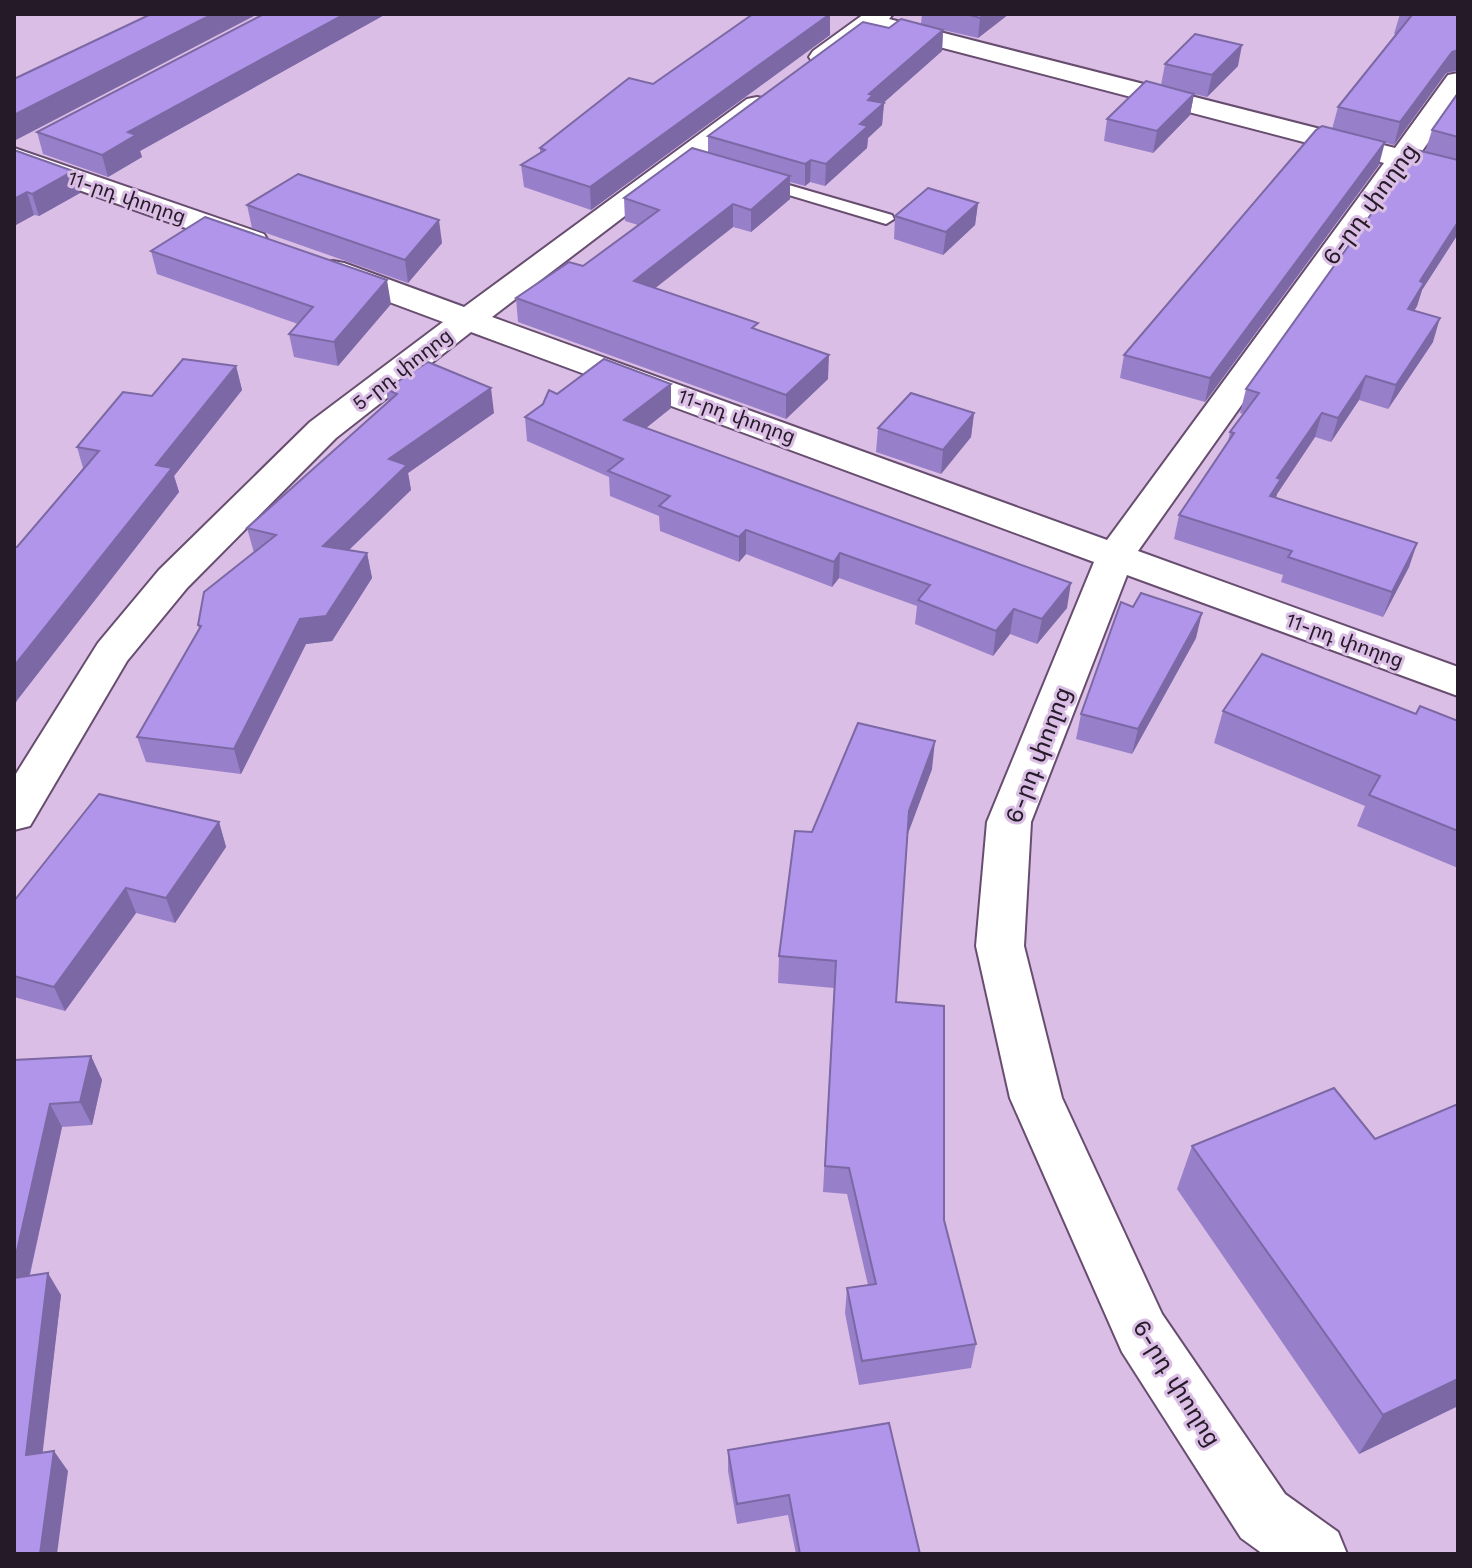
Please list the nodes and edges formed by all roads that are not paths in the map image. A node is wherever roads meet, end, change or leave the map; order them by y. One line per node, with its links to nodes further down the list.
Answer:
1 (838, 14): 2 (street)
2 (875, 18): 6 (street); 12 (street, 5-րդ փողոց)
3 (1458, 81): 6 (street, 6-րդ փողոց)
4 (42, 140): 5 (street)
5 (14, 156): 10 (street, 11-րդ փողոց)
6 (1402, 159): 7 (street); 13 (street, 6-րդ փողոց)
7 (1458, 173)
8 (741, 176): 9 (lane)
9 (886, 219)
10 (278, 250)
11 (307, 261): 12 (street, 11-րդ փողոց)
12 (469, 318): 13 (street, 11-րդ փողոց); 15 (street, 5-րդ փողոց)
13 (1116, 555): 14 (street, 11-րդ փողոց); 16 (street, 6-րդ փողոց)
14 (1458, 682)
15 (14, 814)
16 (1316, 1554)

